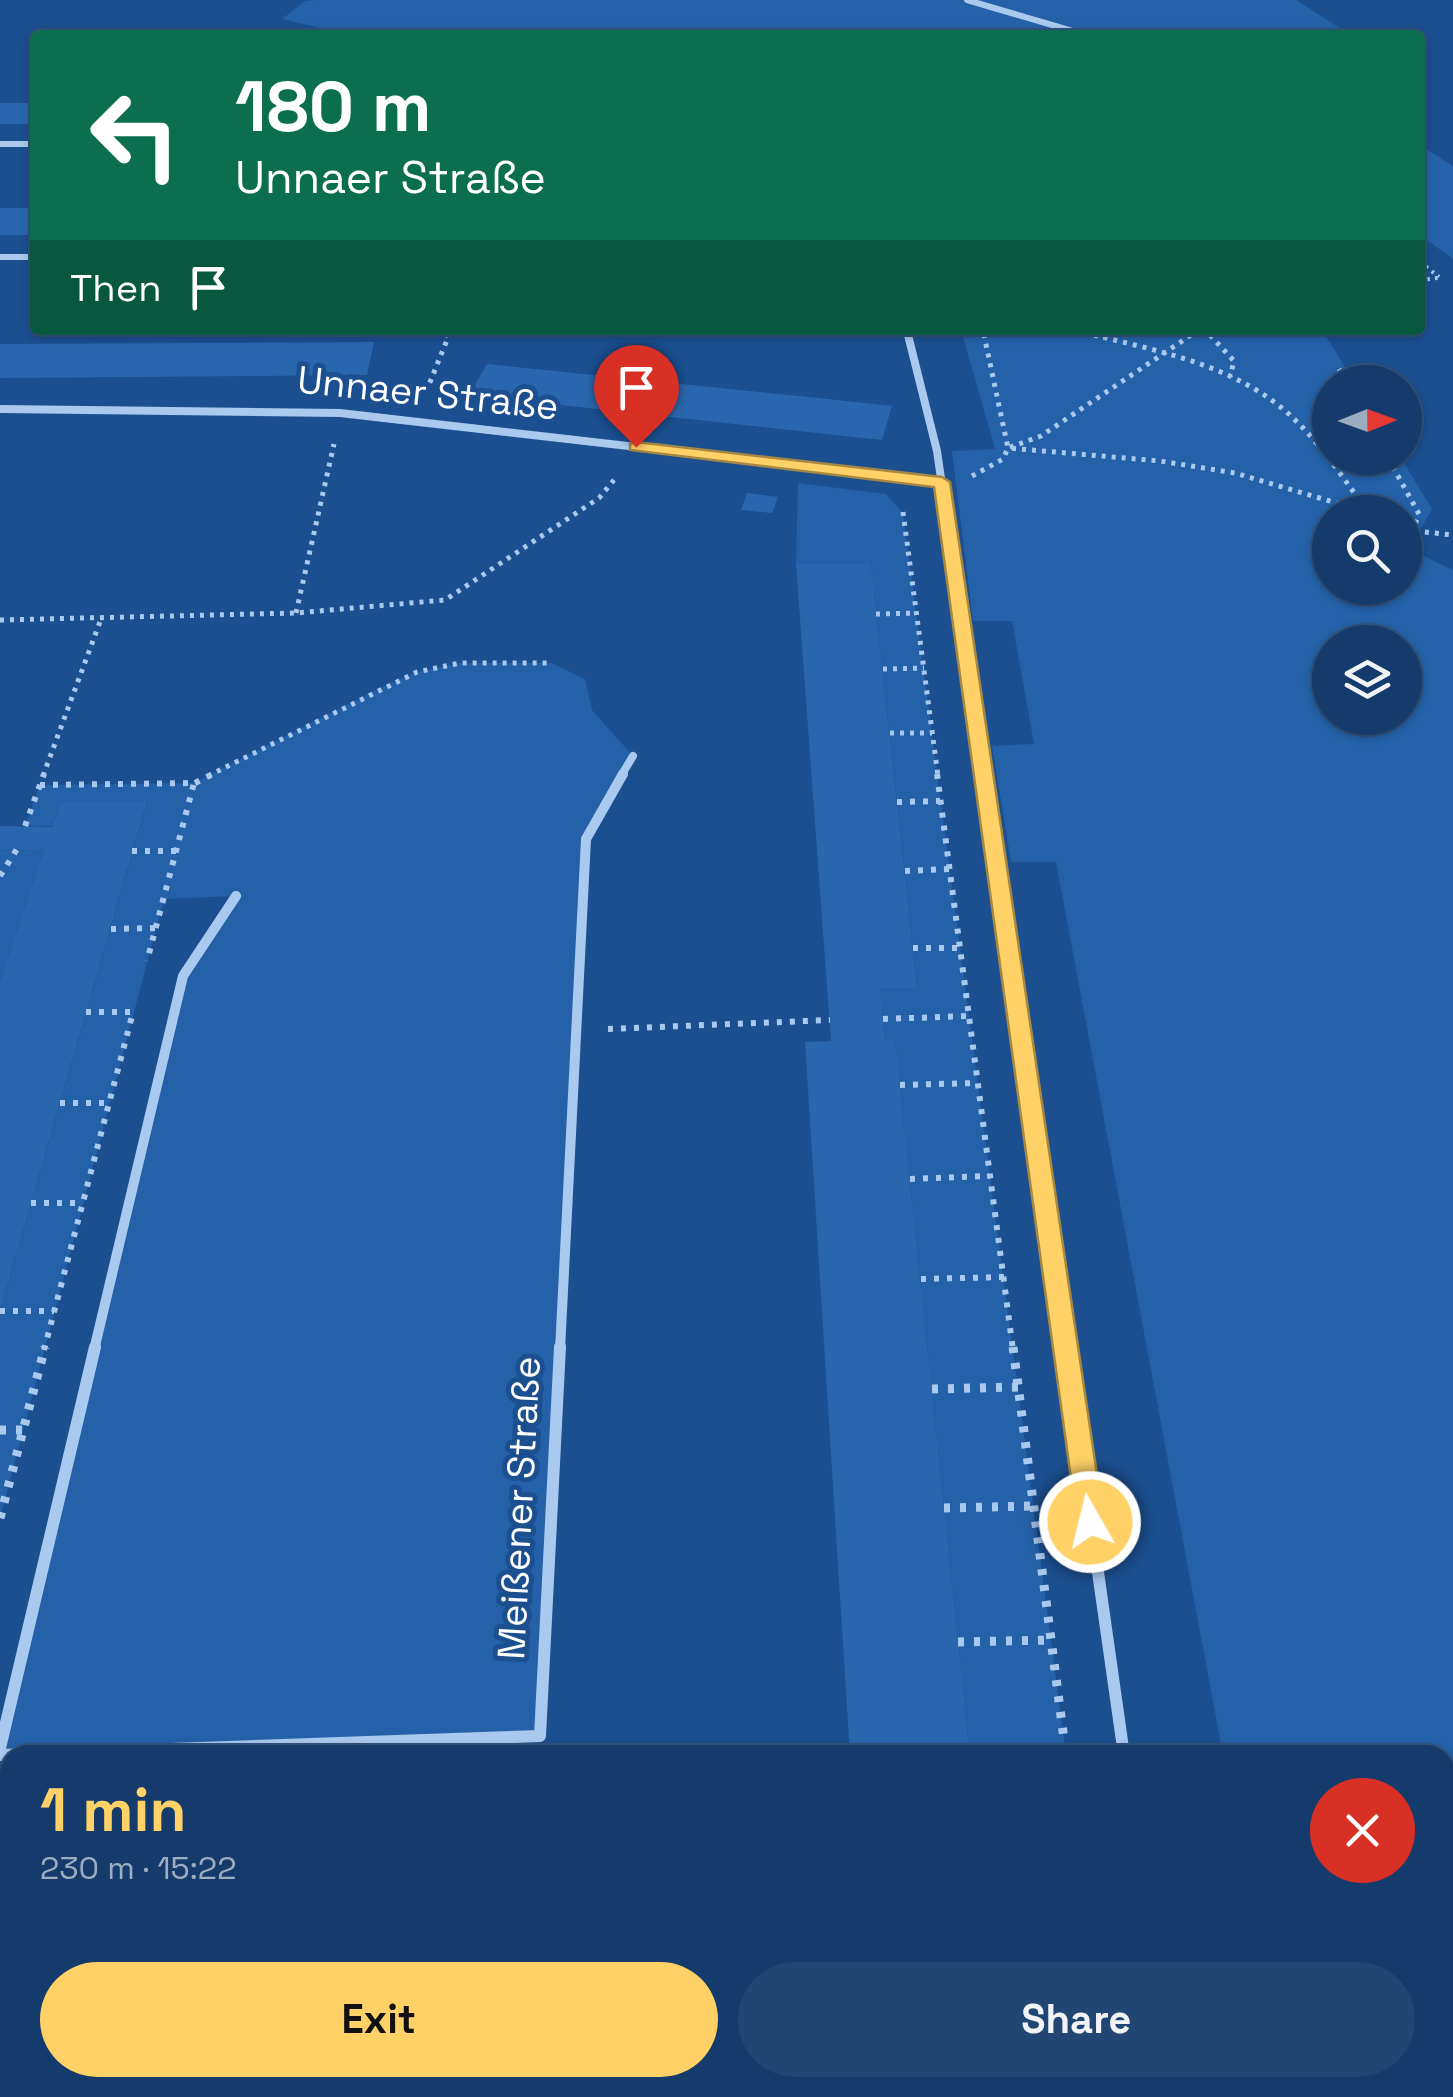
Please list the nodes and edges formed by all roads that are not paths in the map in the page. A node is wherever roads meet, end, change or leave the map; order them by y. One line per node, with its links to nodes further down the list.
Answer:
1 (967, 0): 2 (street)
2 (1069, 30)
3 (0, 144): 4 (street)
4 (30, 144)
5 (0, 257): 6 (street)
6 (30, 257)
7 (908, 335): 9 (street)
8 (0, 409): 9 (street, Unnaer Straße)
9 (942, 482): 14 (street)
10 (632, 756): 13 (street, Meißener Straße)
11 (236, 896): 12 (street, Meißener Straße)
12 (1, 1745)
13 (216, 1745)
14 (1123, 1745)

